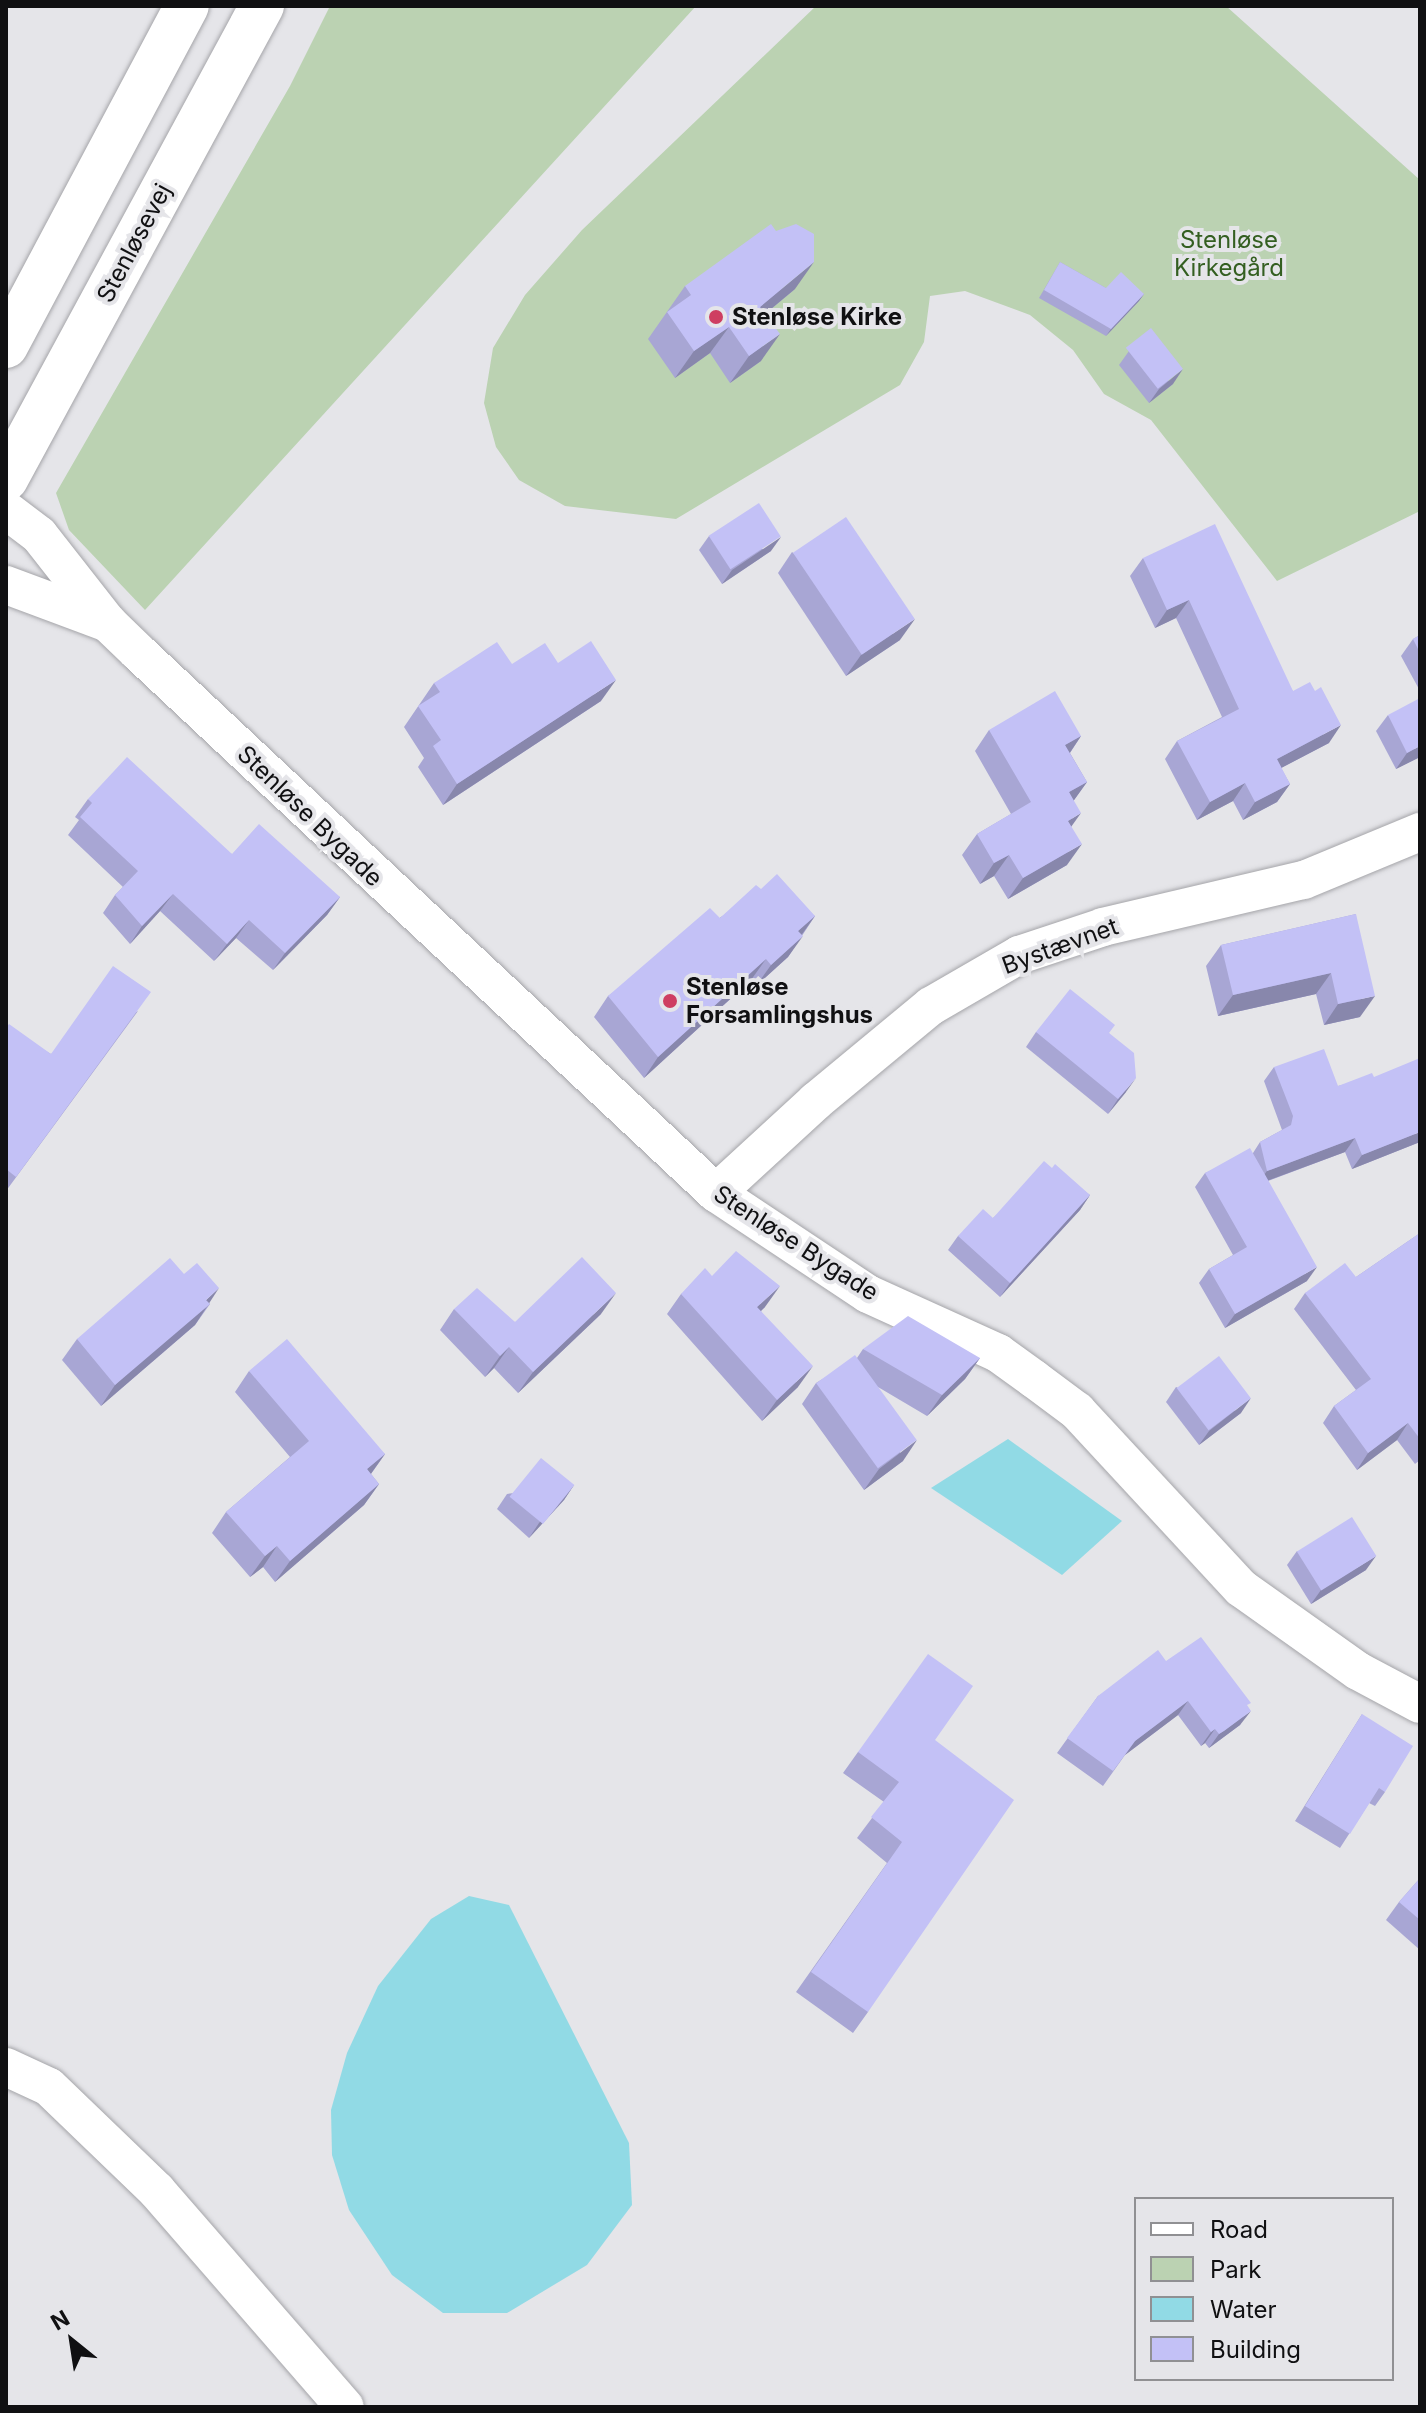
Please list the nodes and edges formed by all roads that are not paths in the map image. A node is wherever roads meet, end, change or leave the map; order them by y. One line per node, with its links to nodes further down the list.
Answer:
1 (187, 6): 3 (street)
2 (262, 6): 4 (street, Stenløsevej)
3 (6, 346)
4 (6, 479)
5 (6, 510): 7 (street, Stenløse Bygade)
6 (6, 585): 7 (street, Stenløse Bygade)
7 (108, 623): 9 (street, Stenløse Bygade)
8 (1420, 832): 9 (street, Bystævnet)
9 (716, 1193): 10 (street, Stenløse Bygade)
10 (1420, 1704)
11 (6, 2067): 12 (street)
12 (345, 2407)

